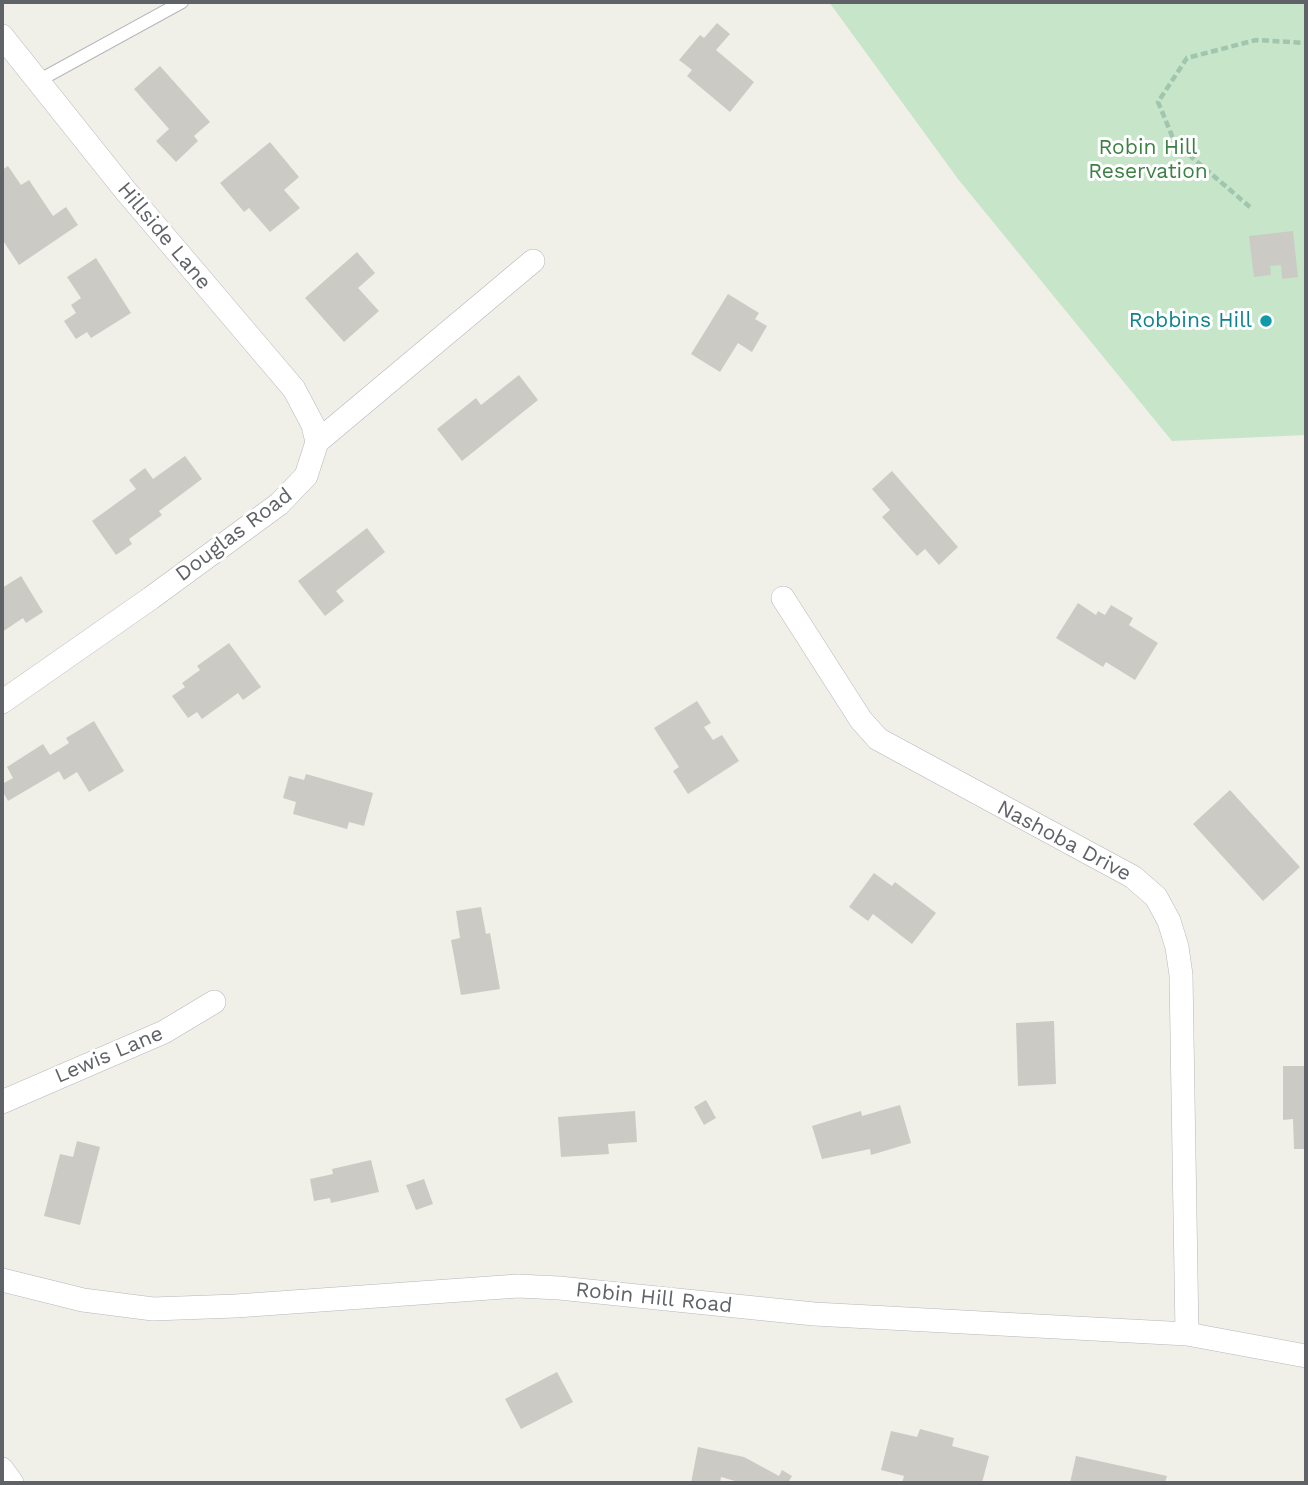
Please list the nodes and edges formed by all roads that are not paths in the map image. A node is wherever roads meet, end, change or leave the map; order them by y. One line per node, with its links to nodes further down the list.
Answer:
1 (182, 2): 3 (lane)
2 (2, 36): 3 (street, Hillside Lane)
3 (38, 81): 5 (street, Hillside Lane)
4 (533, 261): 5 (street)
5 (317, 442): 7 (street, Douglas Road)
6 (783, 598): 11 (street, Nashoba Drive)
7 (2, 702)
8 (215, 1002): 9 (street, Lewis Lane)
9 (2, 1102)
10 (2, 1280): 11 (street, Robin Hill Road)
11 (1187, 1334): 12 (street, Robin Hill Road)
12 (1306, 1356)
13 (2, 1469): 14 (street)
14 (12, 1483)

